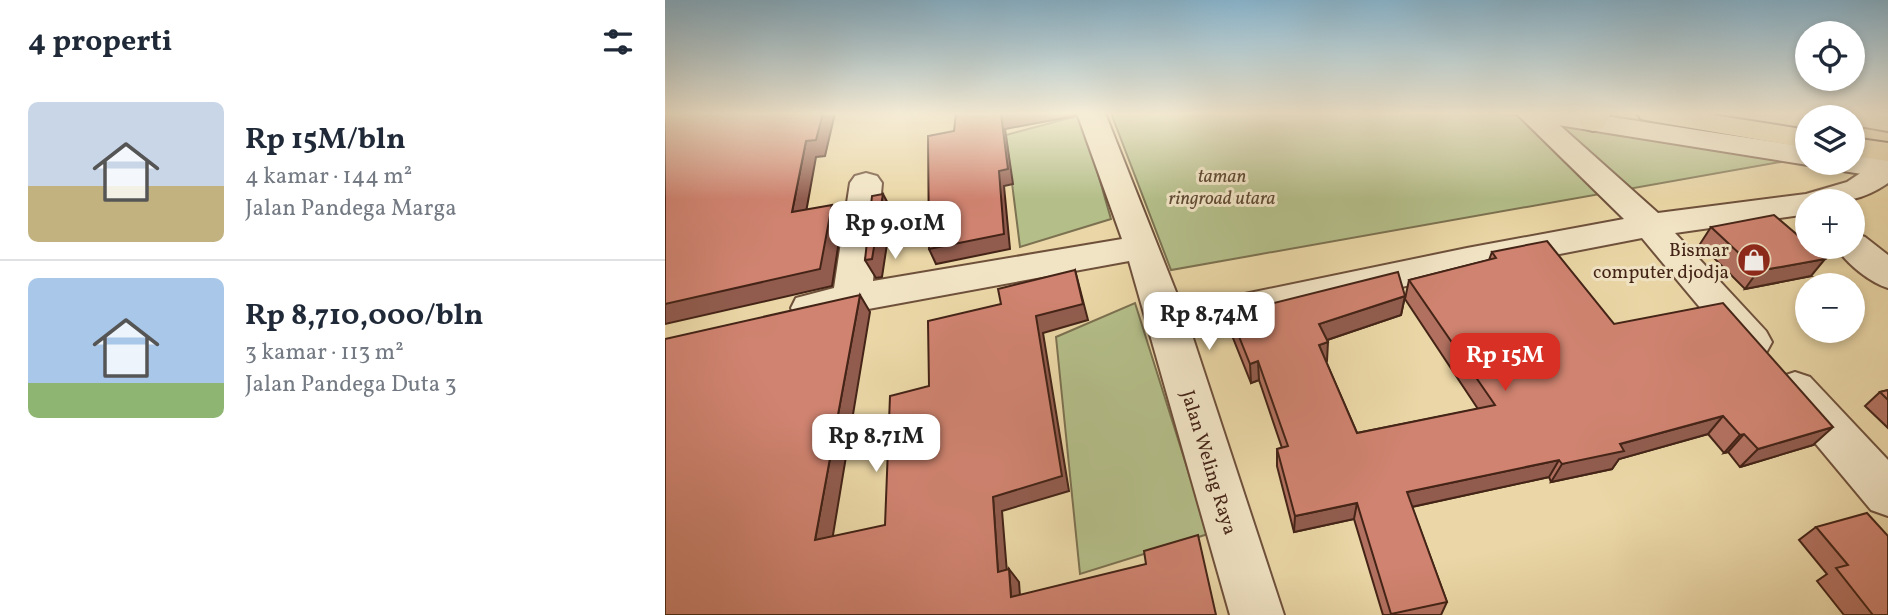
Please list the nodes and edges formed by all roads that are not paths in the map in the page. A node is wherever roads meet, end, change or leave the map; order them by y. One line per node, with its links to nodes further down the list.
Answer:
1 (1102, 142): 13 (street, Jalan Weling Raya)
2 (1562, 142): 12 (street)
3 (1730, 142): 6 (street)
4 (1865, 149): 5 (highway)
5 (1888, 152)
6 (1795, 154)
7 (1865, 166): 8 (street)
8 (1888, 169): 10 (street)
9 (866, 183): 16 (street)
10 (1859, 189)
11 (1795, 206): 12 (street)
12 (1651, 225): 18 (street); 19 (street)
13 (1142, 246): 16 (street); 18 (street, Jalan Weling Raya)
14 (1865, 255): 15 (street)
15 (1888, 275)
16 (852, 298): 17 (street)
17 (771, 317)
18 (1168, 325): 20 (street, Jalan Weling Raya)
19 (1888, 494)
20 (1257, 615)

